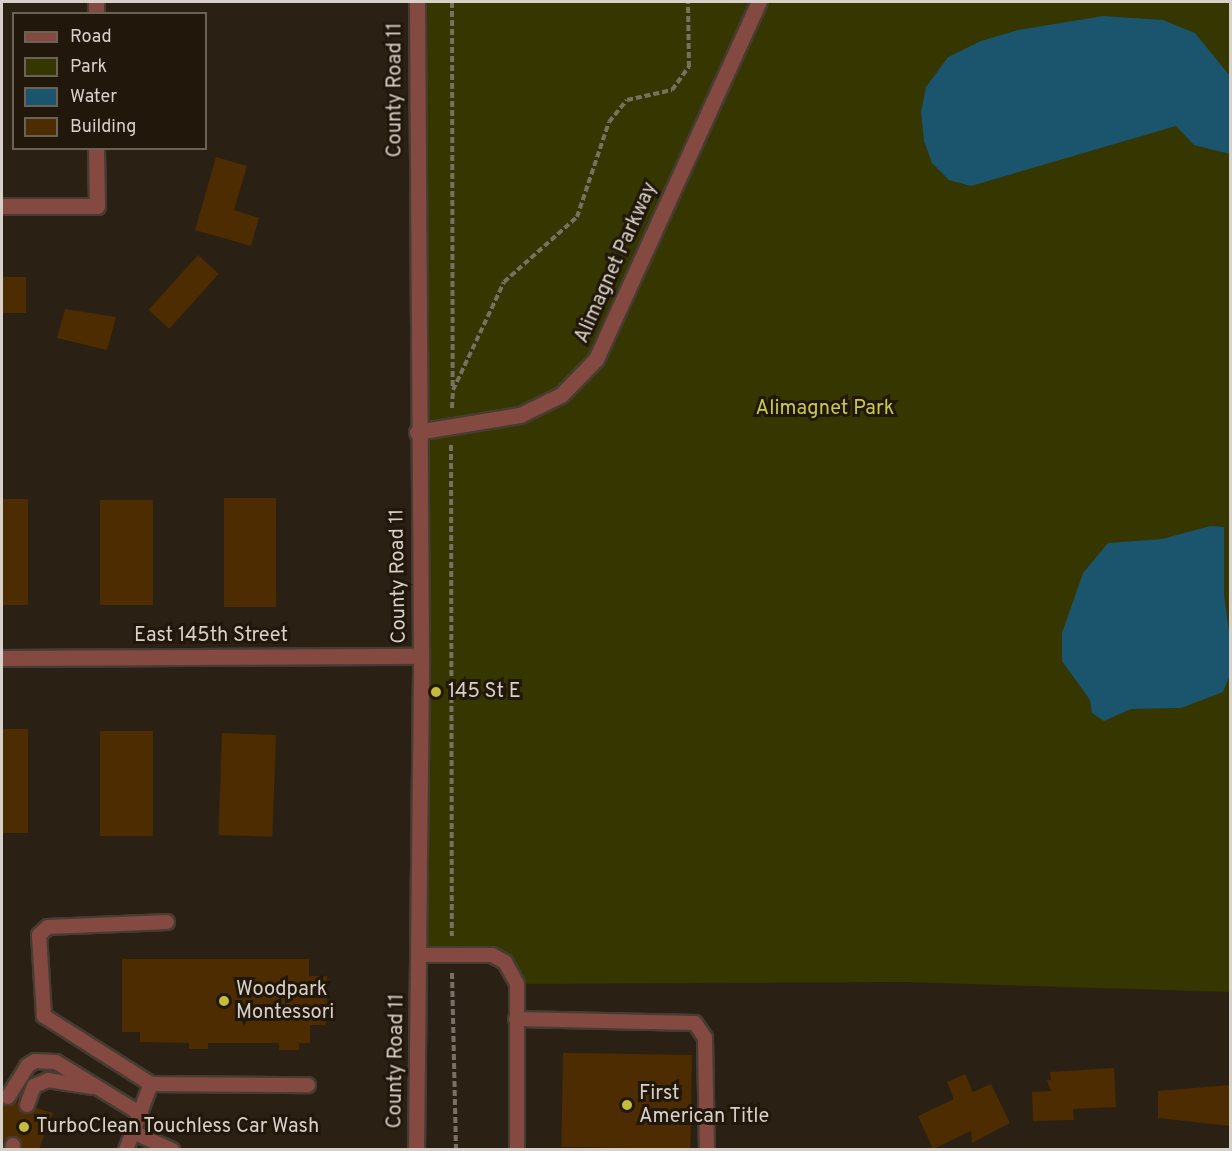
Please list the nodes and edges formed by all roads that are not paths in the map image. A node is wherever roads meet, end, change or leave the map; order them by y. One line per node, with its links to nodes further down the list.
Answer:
1 (417, 2): 5 (street, County Road 11)
2 (759, 2): 5 (street, Alimagnet Parkway)
3 (96, 150): 4 (street)
4 (2, 206)
5 (417, 432): 6 (street, County Road 11)
6 (421, 656): 7 (street, East 145th Street); 9 (street, County Road 11)
7 (2, 658)
8 (167, 922): 11 (lane)
9 (420, 955): 10 (lane); 20 (street, County Road 11)
10 (516, 1019): 21 (lane); 22 (lane)
11 (151, 1084): 12 (lane); 16 (lane)
12 (308, 1085)
13 (103, 1089): 14 (lane); 15 (lane); 16 (lane)
14 (8, 1097)
15 (27, 1105)
16 (141, 1114): 17 (lane)
17 (135, 1133): 18 (lane); 19 (lane)
18 (126, 1149)
19 (172, 1149)
20 (416, 1149)
21 (518, 1149)
22 (707, 1149)

